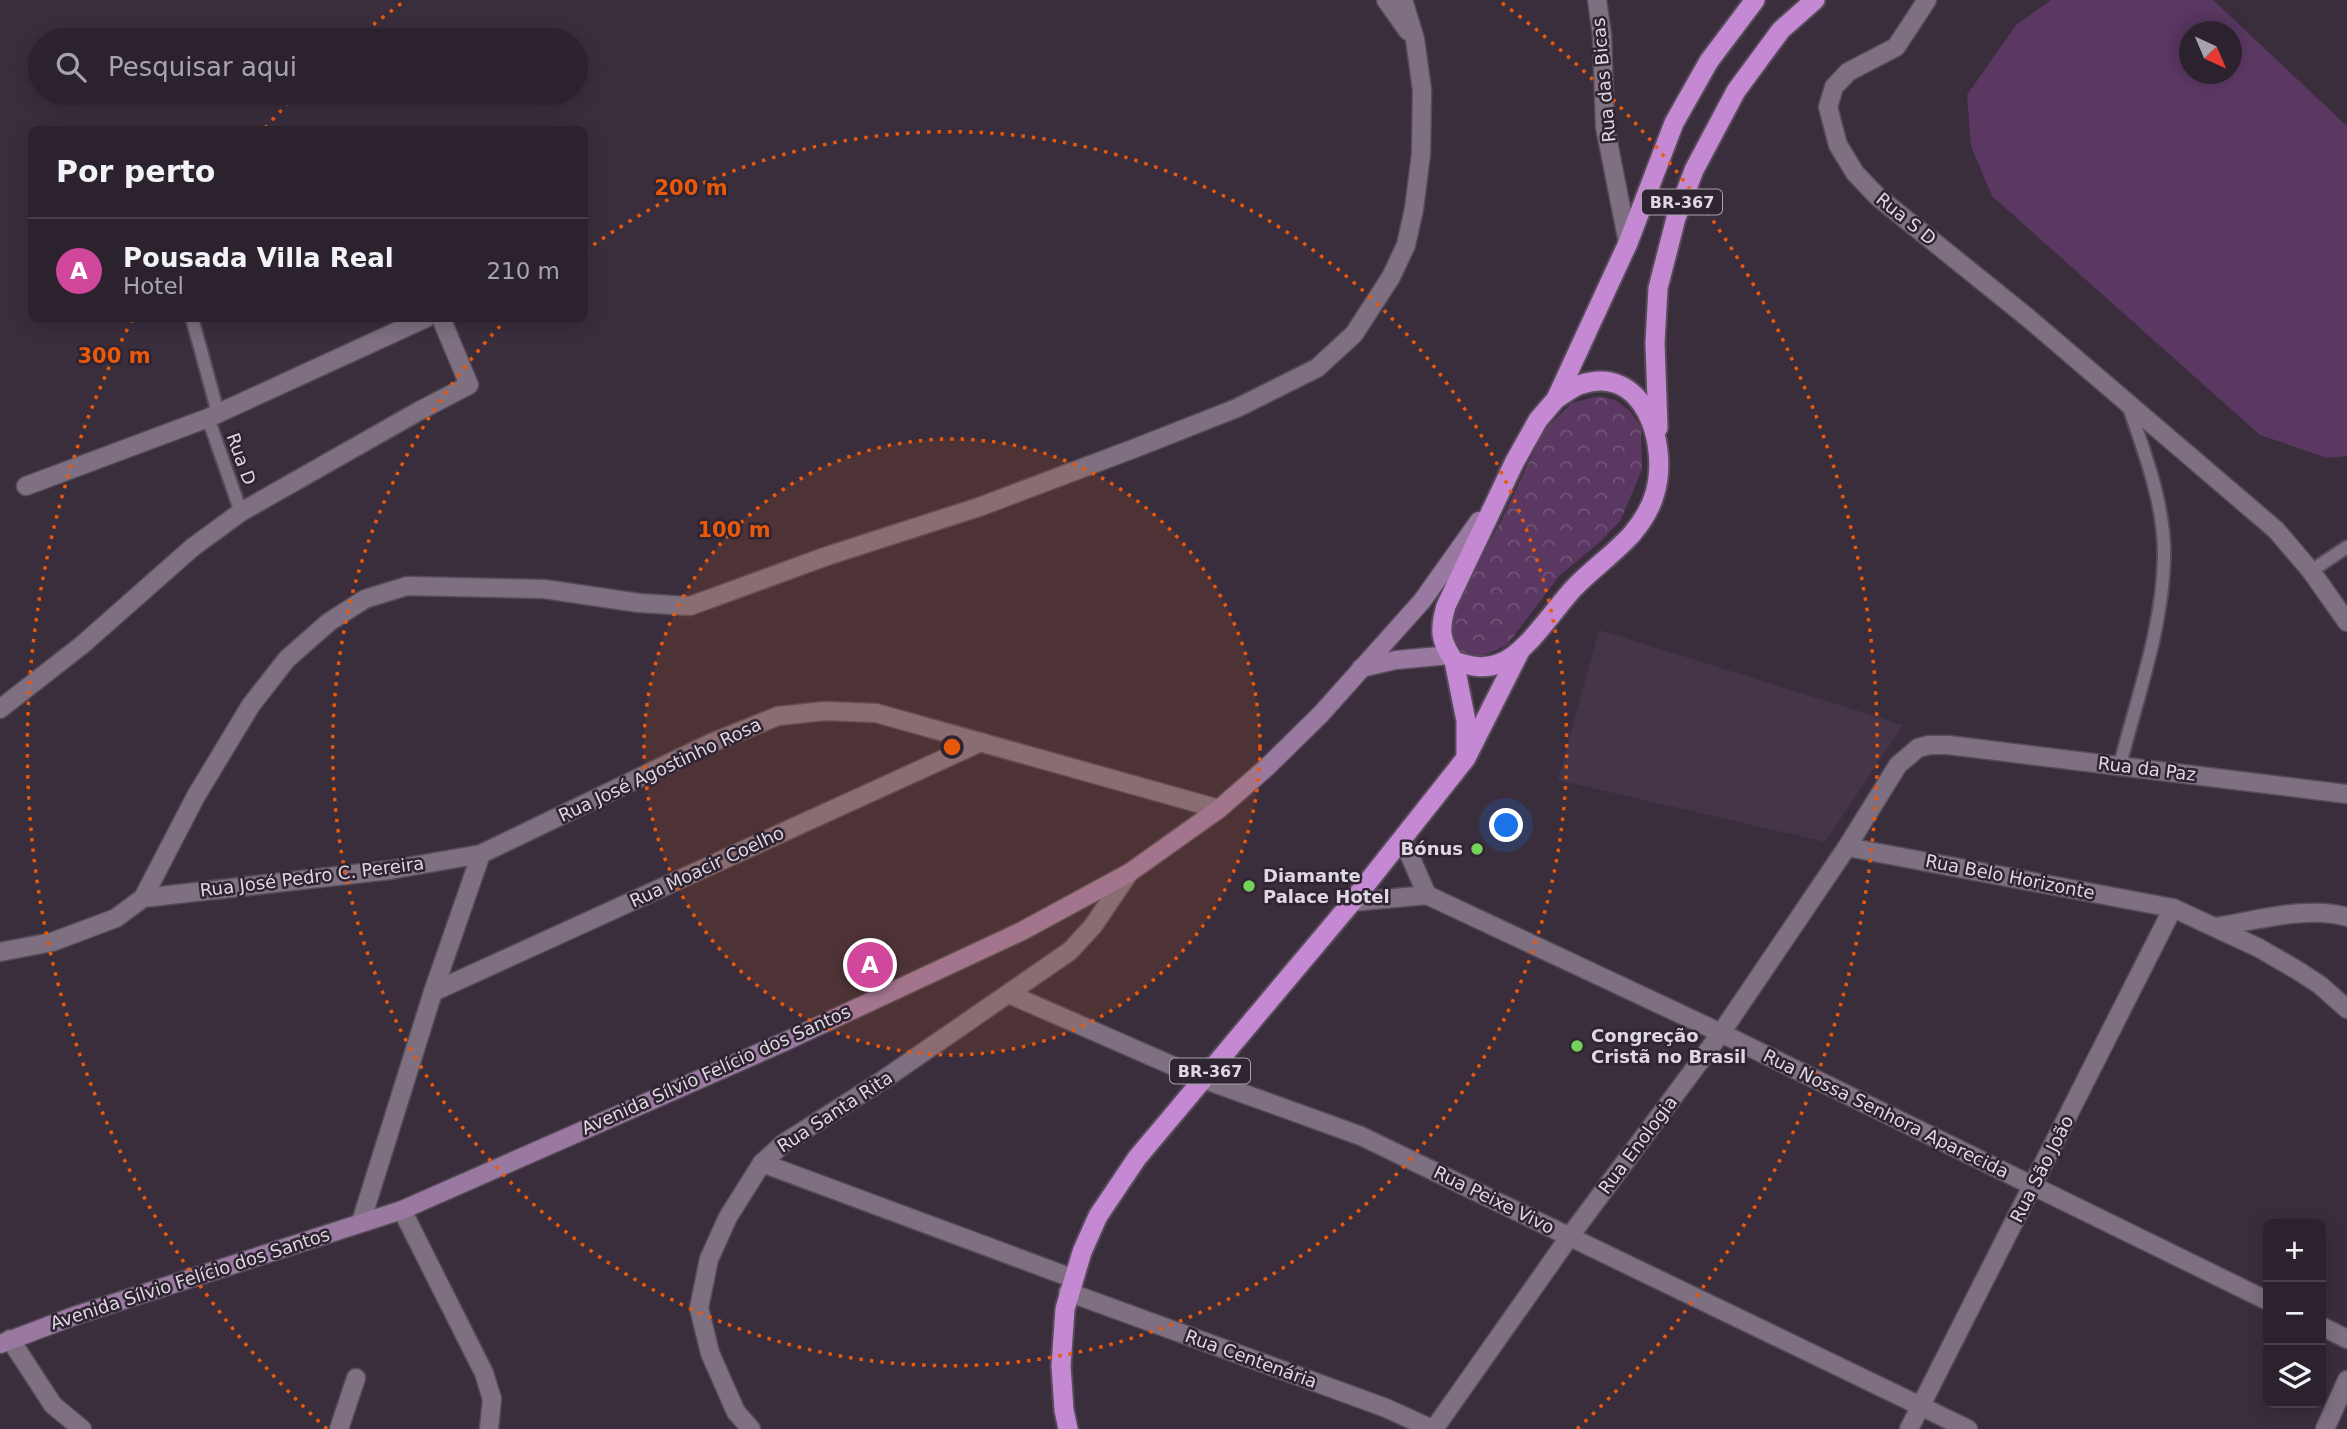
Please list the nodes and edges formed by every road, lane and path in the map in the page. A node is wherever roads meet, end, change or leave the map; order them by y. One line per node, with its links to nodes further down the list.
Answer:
1 (1385, 0): 7 (street)
2 (1404, 0): 7 (street)
3 (1597, 0): 8 (street, Rua das Bicas)
4 (1755, 0): 8 (highway, BR-367)
5 (1815, 0): 15 (highway, BR-367)
6 (1927, 0): 13 (street, Rua S D)
7 (1415, 39): 37 (street)
8 (1628, 243): 12 (highway, BR-367)
9 (193, 322): 14 (lane, Rua D)
10 (417, 322): 14 (street)
11 (442, 322): 18 (street)
12 (1556, 399): 15 (highway, BR-367); 16 (highway, BR-367)
13 (2129, 407): 20 (street, Rua S D); 29 (lane)
14 (213, 415): 17 (street); 18 (lane, Rua D)
15 (1659, 443): 22 (highway, BR-367)
16 (1505, 481): 23 (highway, BR-367); 24 (main road, Avenida Sílvio Felício dos Santos)
17 (26, 486)
18 (242, 512): 25 (street)
19 (2347, 547): 20 (lane)
20 (2311, 571): 21 (street, Rua S D)
21 (2347, 622)
22 (1521, 650): 23 (highway, BR-367); 28 (highway, BR-367)
23 (1452, 658): 24 (main road); 28 (highway, BR-367)
24 (1360, 668): 31 (main road, Avenida Sílvio Felício dos Santos)
25 (0, 709)
26 (981, 742): 31 (street, Rua José Agostinho Rosa); 34 (street, Rua José Agostinho Rosa); 43 (street, Rua Moacir Coelho)
27 (1948, 745): 29 (street, Rua da Paz); 33 (street, Rua Enologia)
28 (1466, 758): 32 (highway, BR-367)
29 (2120, 765): 30 (street, Rua da Paz)
30 (2347, 794)
31 (1219, 809): 35 (main road, Avenida Sílvio Felício dos Santos)
32 (1403, 839): 36 (street); 38 (highway, BR-367)
33 (1847, 847): 39 (street, Rua Belo Horizonte); 46 (street, Rua Enologia)
34 (481, 854): 37 (street, Rua José Pedro C. Pereira); 43 (street)
35 (1129, 873): 44 (street, Rua Santa Rita); 50 (main road, Avenida Sílvio Felício dos Santos)
36 (1427, 895): 38 (street); 46 (street, Rua Nossa Senhora Aparecida)
37 (143, 898): 42 (street)
38 (1352, 902): 47 (highway, BR-367)
39 (2174, 908): 41 (street, Rua Belo Horizonte); 49 (street, Rua São João)
40 (2347, 917): 41 (street)
41 (2215, 927): 45 (street, Rua Belo Horizonte)
42 (0, 952)
43 (433, 992): 51 (street)
44 (1009, 994): 47 (street, Rua Peixe Vivo); 48 (street, Rua Santa Rita)
45 (2347, 1009)
46 (1721, 1033): 49 (street, Rua Nossa Senhora Aparecida); 52 (street, Rua Enologia)
47 (1203, 1079): 52 (street, Rua Peixe Vivo); 53 (highway, BR-367)
48 (762, 1163): 53 (street, Rua Centenária); 65 (street, Rua Santa Rita)
49 (2033, 1186): 54 (street, Rua Nossa Senhora Aparecida); 60 (street, Rua São João)
50 (402, 1210): 51 (main road, Avenida Sílvio Felício dos Santos); 64 (street)
51 (360, 1222): 57 (main road, Avenida Sílvio Felício dos Santos)
52 (1570, 1236): 60 (street, Rua Peixe Vivo); 68 (street, Rua Enologia)
53 (1070, 1285): 61 (street, Rua Centenária); 66 (highway, BR-367)
54 (2263, 1299)
55 (2326, 1328): 56 (street)
56 (2347, 1339)
57 (5, 1342): 62 (street)
58 (356, 1378): 63 (street)
59 (2347, 1380): 71 (street)
60 (1921, 1405): 69 (street, Rua São João); 70 (street, Rua Peixe Vivo)
61 (1386, 1408): 67 (street); 68 (street, Rua Centenária)
62 (82, 1429)
63 (339, 1429)
64 (489, 1429)
65 (751, 1429)
66 (1068, 1429)
67 (1396, 1429)
68 (1433, 1429)
69 (1909, 1429)
70 (1968, 1429)
71 (2325, 1429)

